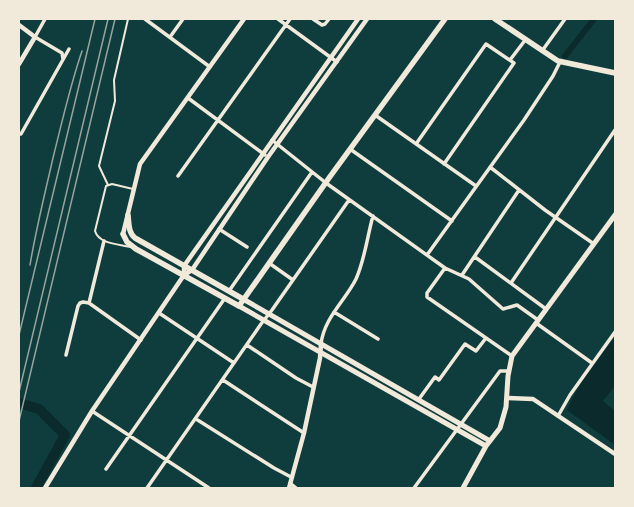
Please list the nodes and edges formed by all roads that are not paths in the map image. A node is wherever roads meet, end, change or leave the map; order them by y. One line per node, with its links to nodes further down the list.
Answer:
1 (45, 19): 17 (street)
2 (128, 19): 46 (lane)
3 (145, 19): 18 (street)
4 (183, 19): 18 (street)
5 (244, 19): 28 (street)
6 (278, 19): 16 (street)
7 (290, 19): 16 (street)
8 (313, 19): 9 (street)
9 (329, 19)
10 (358, 19): 22 (street)
11 (367, 19): 25 (street)
12 (445, 19): 31 (main road)
13 (495, 19): 19 (main road)
14 (565, 19): 21 (street)
15 (19, 25): 17 (street)
16 (286, 25): 22 (street); 32 (street)
17 (34, 37): 23 (street); 27 (street)
18 (170, 37): 28 (street)
19 (526, 39): 21 (main road); 24 (street)
20 (69, 50): 23 (street)
21 (542, 51): 26 (main road)
22 (330, 58): 25 (street); 35 (street)
23 (63, 60): 34 (street)
24 (510, 60): 37 (street); 41 (street)
25 (337, 62): 36 (street)
26 (560, 62): 29 (main road); 42 (street)
27 (19, 64)
28 (210, 67): 30 (street)
29 (615, 73)
30 (188, 98): 32 (street); 48 (street)
31 (375, 115): 37 (street); 38 (main road)
32 (218, 120): 39 (street); 44 (street)
33 (615, 130): 54 (street)
34 (19, 134)
35 (272, 140): 36 (street); 39 (street)
36 (277, 144): 40 (street); 43 (street)
37 (416, 144): 41 (street)
38 (350, 149): 45 (main road); 55 (street)
39 (262, 153): 40 (street); 65 (street)
40 (268, 157): 56 (street)
41 (444, 164): 47 (street)
42 (490, 167): 47 (street); 49 (street)
43 (312, 172): 45 (street); 72 (street)
44 (178, 176)
45 (326, 183): 50 (street); 64 (main road)
46 (108, 185): 48 (lane); 58 (lane)
47 (476, 186): 55 (street)
48 (133, 189): 51 (street)
49 (520, 190): 54 (street); 63 (street)
50 (349, 200): 53 (street); 70 (street)
51 (128, 215): 57 (street); 65 (main road)
52 (615, 215): 59 (main road)
53 (373, 216): 62 (street); 78 (street)
54 (556, 217): 59 (street); 71 (street)
55 (452, 220): 62 (street)
56 (219, 229): 60 (street); 67 (street)
57 (123, 234): 61 (main road)
58 (104, 241): 61 (lane); 75 (street)
59 (594, 244): 77 (main road)
60 (247, 248)
61 (136, 249): 68 (main road)
62 (427, 255): 66 (street)
63 (475, 257): 69 (street); 71 (street)
64 (269, 263): 70 (street); 74 (main road)
65 (184, 266): 67 (main road); 68 (street)
66 (445, 268): 69 (street); 85 (street)
67 (192, 270): 68 (street); 72 (main road)
68 (184, 275): 73 (main road); 79 (street)
69 (462, 275): 82 (street)
70 (293, 280): 80 (street)
71 (511, 283): 77 (street)
72 (229, 292): 74 (main road)
73 (225, 298): 76 (main road); 84 (street)
74 (243, 299): 76 (main road); 80 (main road)
75 (89, 303): 87 (street); 91 (street)
76 (239, 306): 81 (main road)
77 (546, 309): 82 (main road)
78 (334, 312): 86 (street); 88 (street)
79 (159, 313): 84 (street); 87 (street)
80 (269, 314): 81 (street); 88 (main road)
81 (264, 320): 89 (street); 90 (main road)
82 (537, 321): 92 (main road); 93 (street)
83 (615, 332): 93 (street)
84 (197, 338): 94 (street); 106 (street)
85 (486, 338): 92 (street); 99 (street)
86 (378, 339)
87 (141, 340): 100 (street)
88 (321, 344): 90 (street); 99 (main road)
89 (247, 345): 94 (street); 97 (street)
90 (321, 352): 97 (street); 104 (main road)
91 (66, 355)
92 (512, 356): 95 (main road)
93 (592, 363): 101 (street)
94 (234, 364): 96 (street)
95 (509, 371): 98 (main road); 103 (street)
96 (223, 380): 102 (street); 105 (street)
97 (313, 387): 105 (street)
98 (507, 398): 101 (street); 107 (main road)
99 (419, 399): 103 (main road)
100 (92, 411): 106 (street); 115 (street)
101 (558, 416): 109 (street)
102 (196, 419): 110 (street); 112 (street)
103 (462, 424): 104 (street); 107 (main road)
104 (457, 430): 108 (main road); 118 (street)
105 (304, 433): 112 (street)
106 (129, 435): 110 (street); 111 (street)
107 (490, 441): 108 (main road)
108 (486, 446): 119 (main road)
109 (615, 454)
110 (166, 461): 114 (street); 116 (street)
111 (106, 469)
112 (291, 477): 113 (street)
113 (289, 486): 117 (street)
114 (205, 487)
115 (45, 488)
116 (147, 488)
117 (296, 488)
118 (414, 488)
119 (463, 488)

